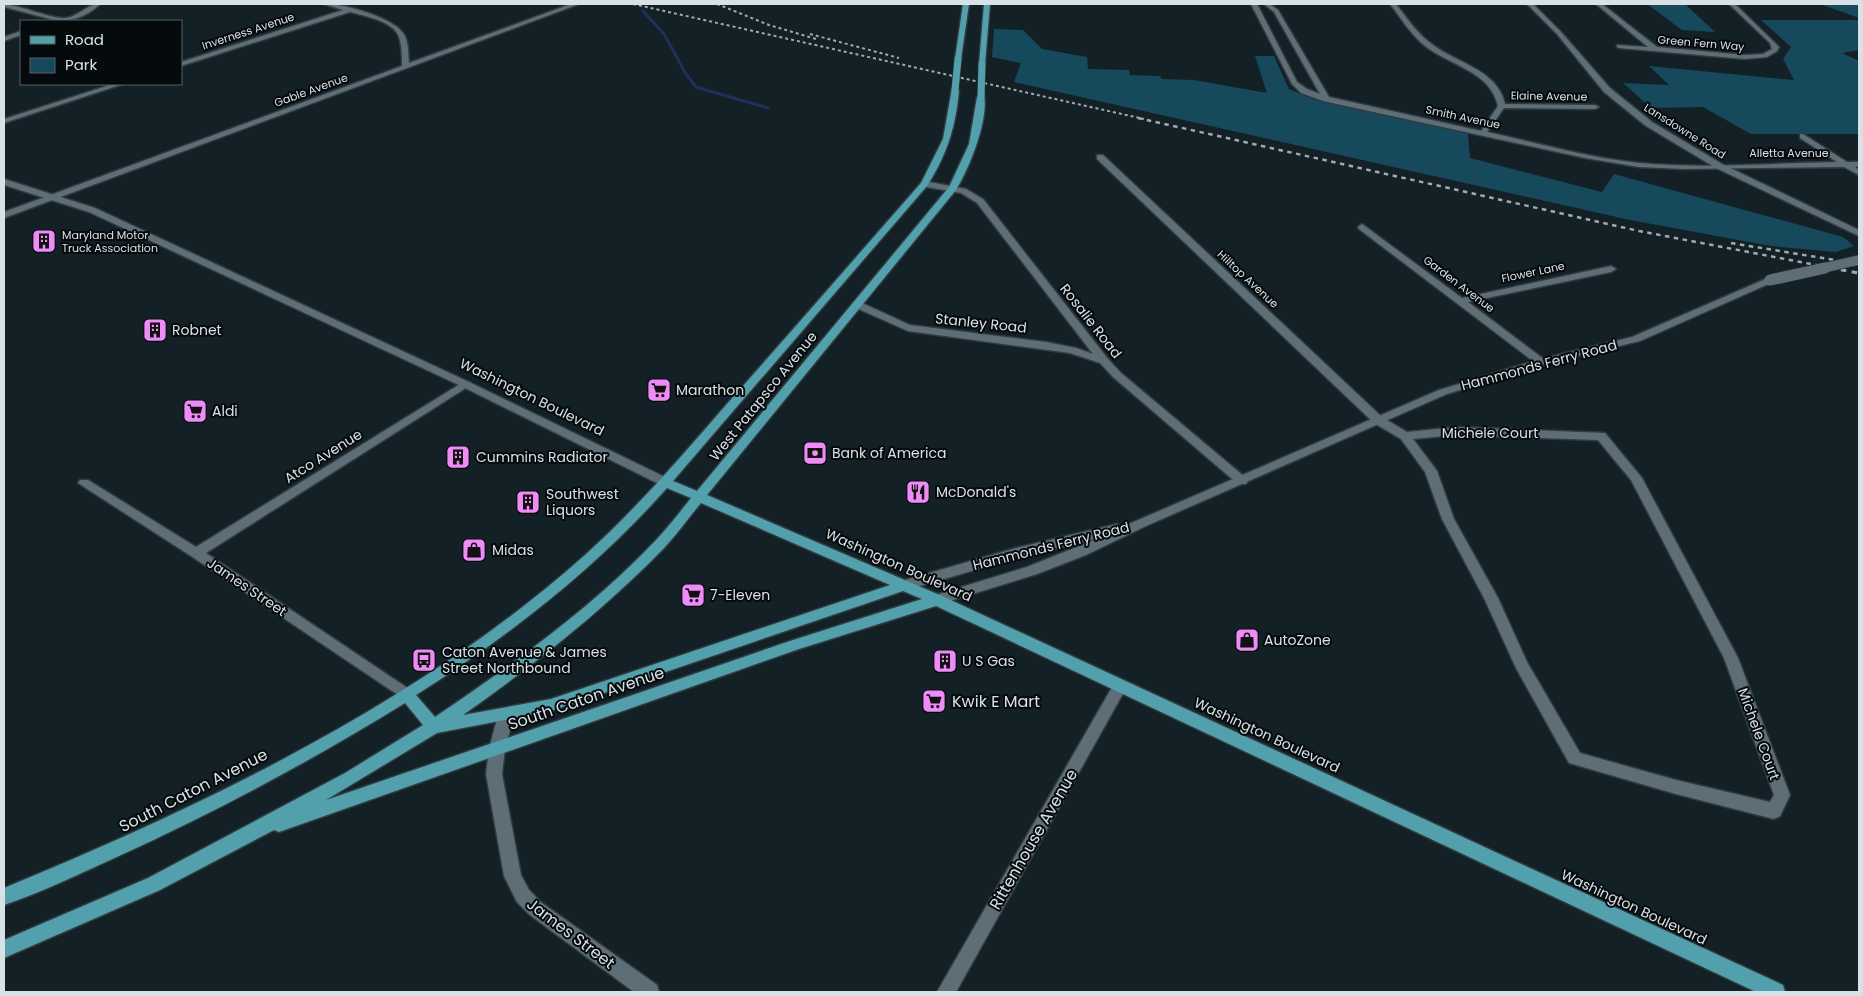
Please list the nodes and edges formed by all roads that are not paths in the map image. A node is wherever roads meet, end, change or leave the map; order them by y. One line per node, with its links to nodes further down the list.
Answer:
1 (97, 4): 15 (street)
2 (327, 4): 13 (street)
3 (576, 4): 21 (street, Gable Avenue)
4 (966, 4): 35 (main road, West Patapsco Avenue, bridge)
5 (987, 4): 36 (main road, West Patapsco Avenue, bridge)
6 (1254, 4): 23 (street, Smith Avenue)
7 (1267, 4): 23 (street)
8 (1393, 4): 24 (street)
9 (1530, 4): 32 (street, Lansdowne Road)
10 (1599, 4): 19 (street)
11 (1732, 4): 19 (street, Green Fern Way)
12 (4, 5): 14 (street)
13 (350, 10): 20 (street, Inverness Avenue); 21 (street)
14 (59, 20)
15 (66, 20)
16 (20, 33): 17 (street)
17 (4, 39)
18 (1619, 46): 19 (street, Green Fern Way)
19 (1655, 49)
20 (182, 64)
21 (406, 67): 37 (street, Gable Avenue)
22 (115, 85): 26 (street)
23 (1326, 99): 27 (street, Smith Avenue)
24 (1502, 106): 25 (street, Elaine Avenue); 27 (street)
25 (1595, 107)
26 (4, 121)
27 (1483, 133): 32 (street, Smith Avenue)
28 (1803, 136): 30 (street)
29 (1100, 157): 48 (street, Hilltop Avenue)
30 (1845, 164): 31 (street, Alletta Avenue); 32 (street, Alletta Avenue); 33 (street)
31 (1859, 164)
32 (1719, 166): 40 (street, Lansdowne Road)
33 (1859, 173)
34 (4, 182): 37 (street, Washington Boulevard)
35 (924, 184): 36 (street, Rosalie Road); 51 (main road, West Patapsco Avenue)
36 (953, 188): 44 (main road, West Patapsco Avenue); 45 (street, Rosalie Road)
37 (53, 197): 38 (street, Gable Avenue); 47 (street, Washington Boulevard)
38 (4, 215)
39 (1362, 227): 43 (street, Garden Avenue)
40 (1859, 233)
41 (1859, 260): 46 (street, Hammonds Ferry Road, bridge)
42 (1611, 269): 43 (street, Flower Lane)
43 (1460, 301): 46 (street, Garden Avenue)
44 (858, 305): 45 (street, Stanley Road); 53 (main road, West Patapsco Avenue)
45 (1104, 361): 50 (street, Rosalie Road)
46 (1541, 362): 48 (street, Hammonds Ferry Road)
47 (465, 384): 51 (street, Washington Boulevard); 55 (street, Atco Avenue)
48 (1378, 420): 49 (street, Michele Court); 50 (street, Hammonds Ferry Road)
49 (1405, 436): 49 (street, Michele Court)
50 (1242, 480): 54 (street, Hammonds Ferry Road)
51 (665, 482): 53 (main road, Washington Boulevard); 59 (main road, West Patapsco Avenue)
52 (84, 483): 55 (street, James Street)
53 (700, 497): 56 (main road, Washington Boulevard); 61 (main road, West Patapsco Avenue)
54 (1141, 523): 56 (street, Hammonds Ferry Road); 57 (street, Hammonds Ferry Road)
55 (196, 553): 59 (street, James Street)
56 (903, 586): 57 (main road, Washington Boulevard); 60 (main road, South Caton Avenue)
57 (938, 600): 58 (main road, Washington Boulevard); 62 (main road, South Caton Avenue)
58 (1120, 686): 67 (street, Rittenhouse Avenue); 68 (main road, Washington Boulevard)
59 (407, 695): 61 (main road); 64 (main road, South Caton Avenue)
60 (506, 715): 61 (main road, South Caton Avenue); 62 (street, James Street)
61 (434, 727): 63 (main road, South Caton Avenue)
62 (497, 750): 63 (main road, South Caton Avenue); 66 (street, James Street)
63 (248, 835): 65 (main road, South Caton Avenue)
64 (4, 897)
65 (4, 949)
66 (650, 992)
67 (946, 992)
68 (1776, 992)

